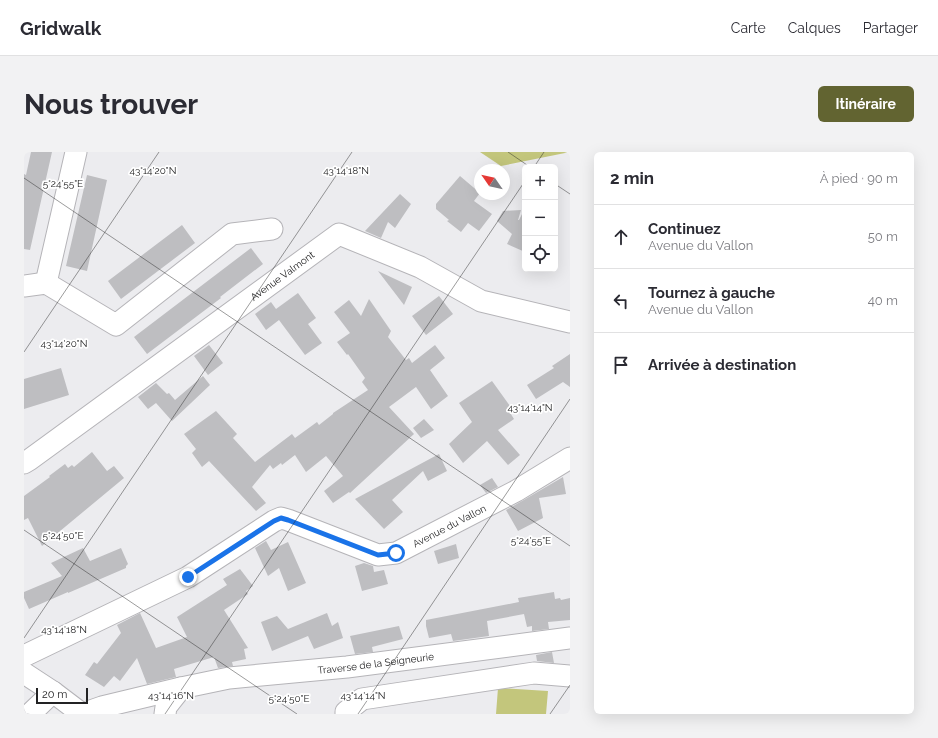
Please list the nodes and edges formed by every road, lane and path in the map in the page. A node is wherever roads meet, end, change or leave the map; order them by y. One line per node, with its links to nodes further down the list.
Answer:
1 (76, 152): 3 (street)
2 (272, 229): 3 (street)
3 (46, 283): 4 (street)
4 (24, 286)
5 (570, 322): 7 (street, Avenue Valmont)
6 (570, 458): 9 (street, Avenue du Vallon)
7 (24, 463)
8 (570, 638): 13 (street, Traverse de la Seigneurie)
9 (24, 656)
10 (24, 660): 14 (street, Traverse de la Seigneurie)
11 (24, 673): 14 (street, Traverse de la Seigneurie)
12 (570, 676): 18 (street)
13 (181, 688): 15 (street); 17 (street, Traverse de la Seigneurie)
14 (53, 692): 16 (street); 17 (street, Traverse de la Seigneurie)
15 (163, 712)
16 (30, 714)
17 (82, 714)
18 (346, 714)

